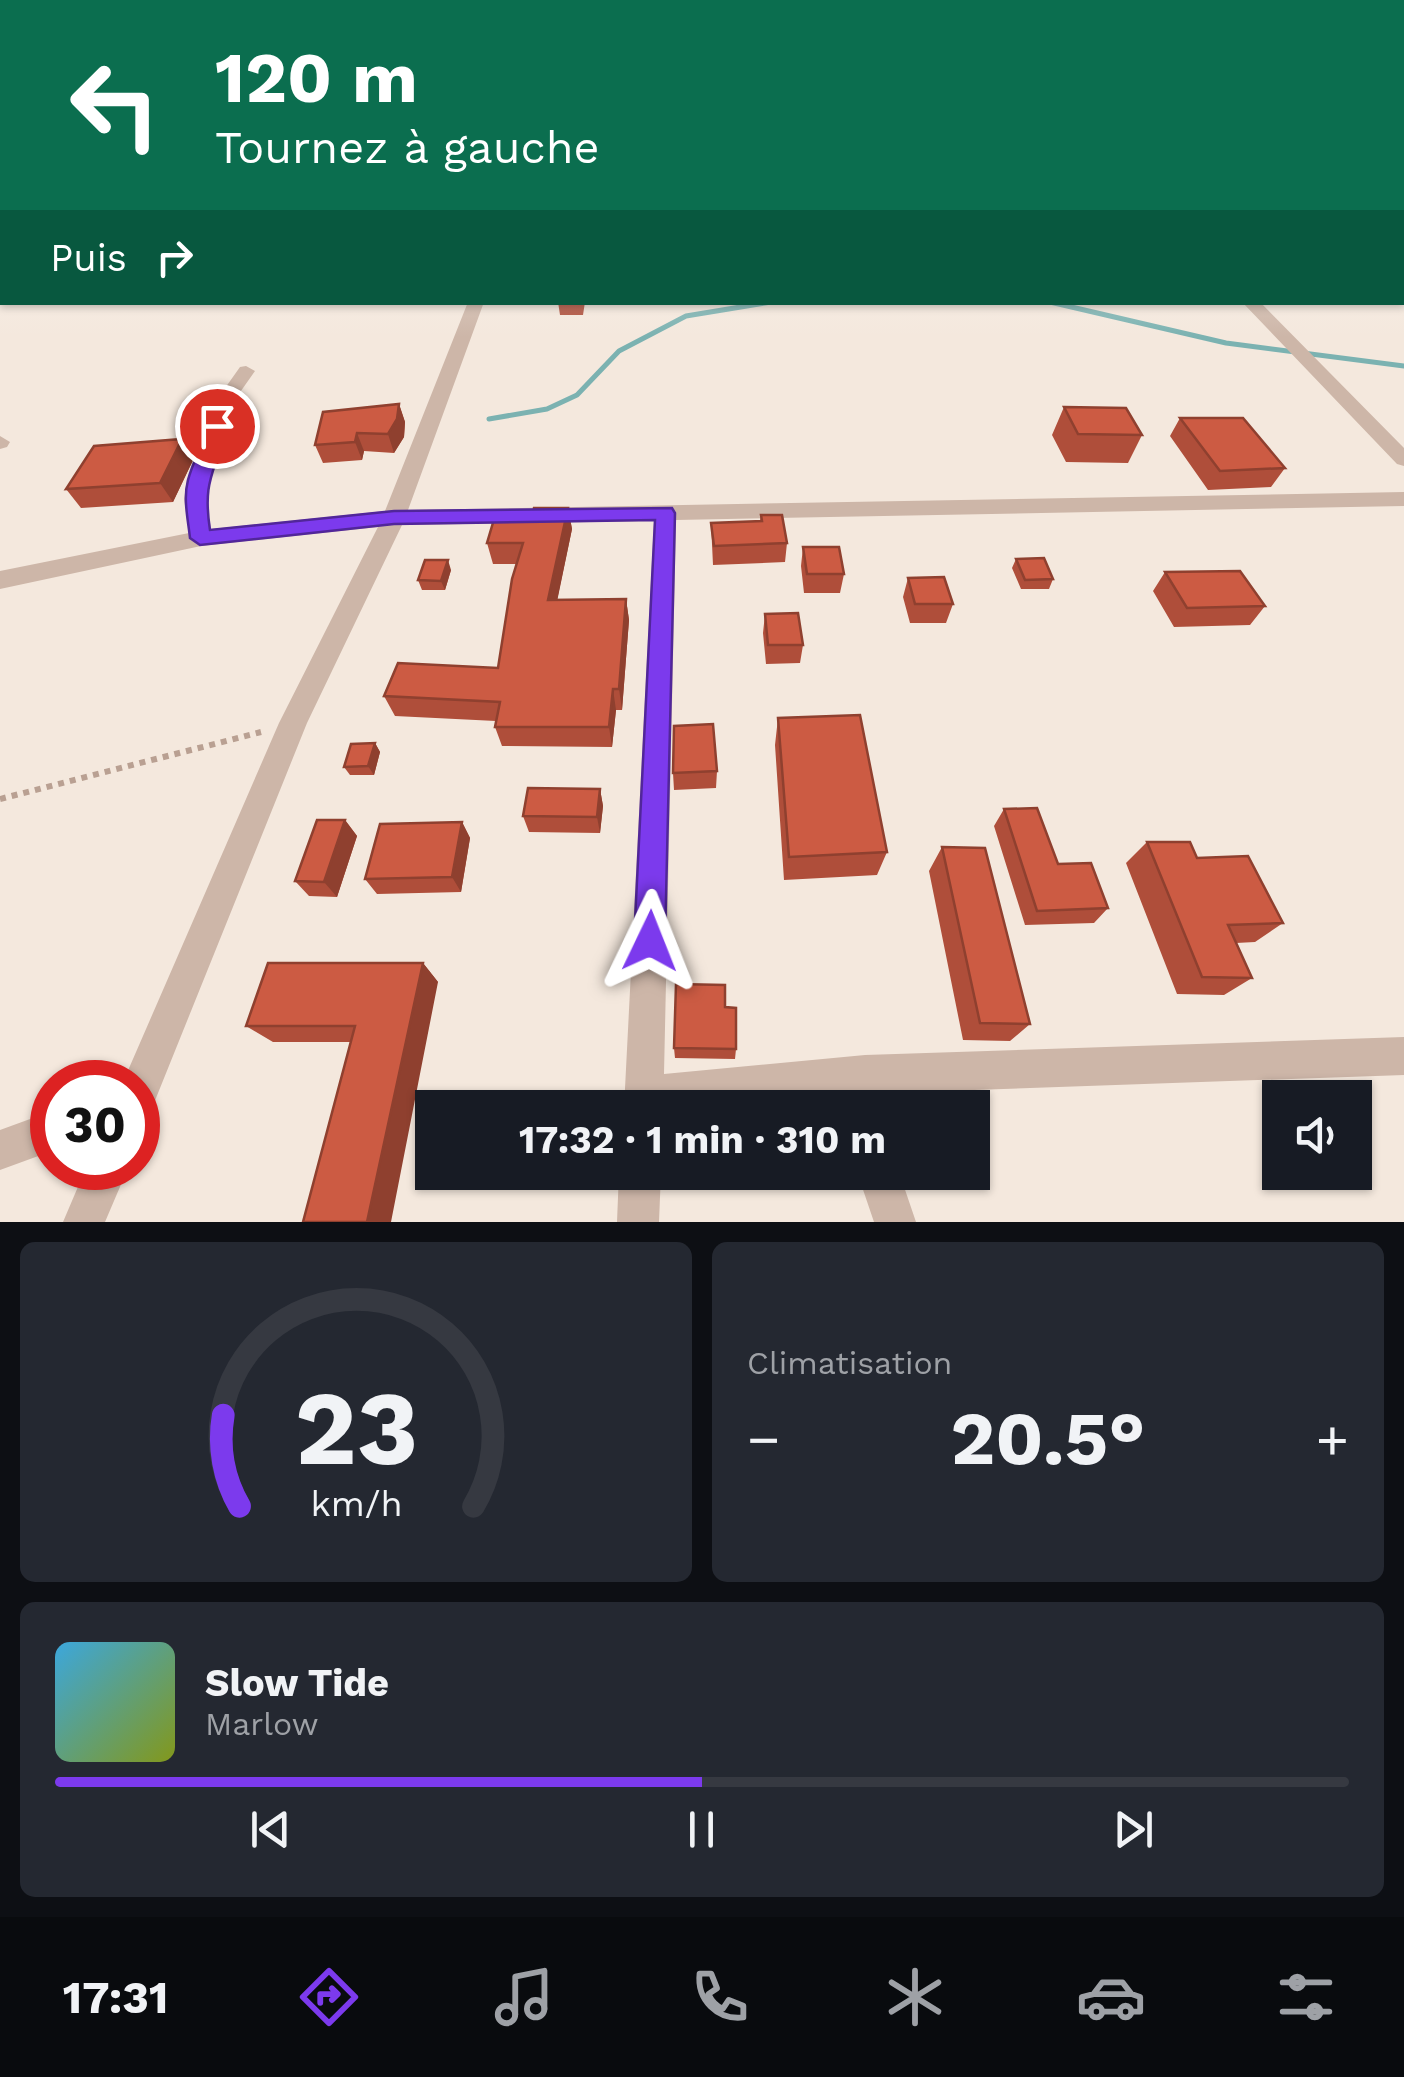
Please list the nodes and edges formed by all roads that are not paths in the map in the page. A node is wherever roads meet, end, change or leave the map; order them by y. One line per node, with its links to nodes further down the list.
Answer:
1 (475, 305): 7 (street)
2 (1253, 305): 4 (street)
3 (246, 372): 8 (street)
4 (1404, 460)
5 (1404, 499): 6 (street)
6 (665, 513): 7 (street); 12 (street)
7 (394, 518): 8 (street); 11 (street)
8 (200, 538): 9 (street)
9 (0, 580)
10 (1404, 1056): 13 (street)
11 (152, 1060)
12 (644, 1090)
13 (882, 1090)
14 (30, 1138): 15 (street)
15 (0, 1150)
16 (97, 1190): 19 (street)
17 (639, 1190): 20 (street)
18 (884, 1190): 21 (street)
19 (84, 1222)
20 (638, 1222)
21 (895, 1222)

